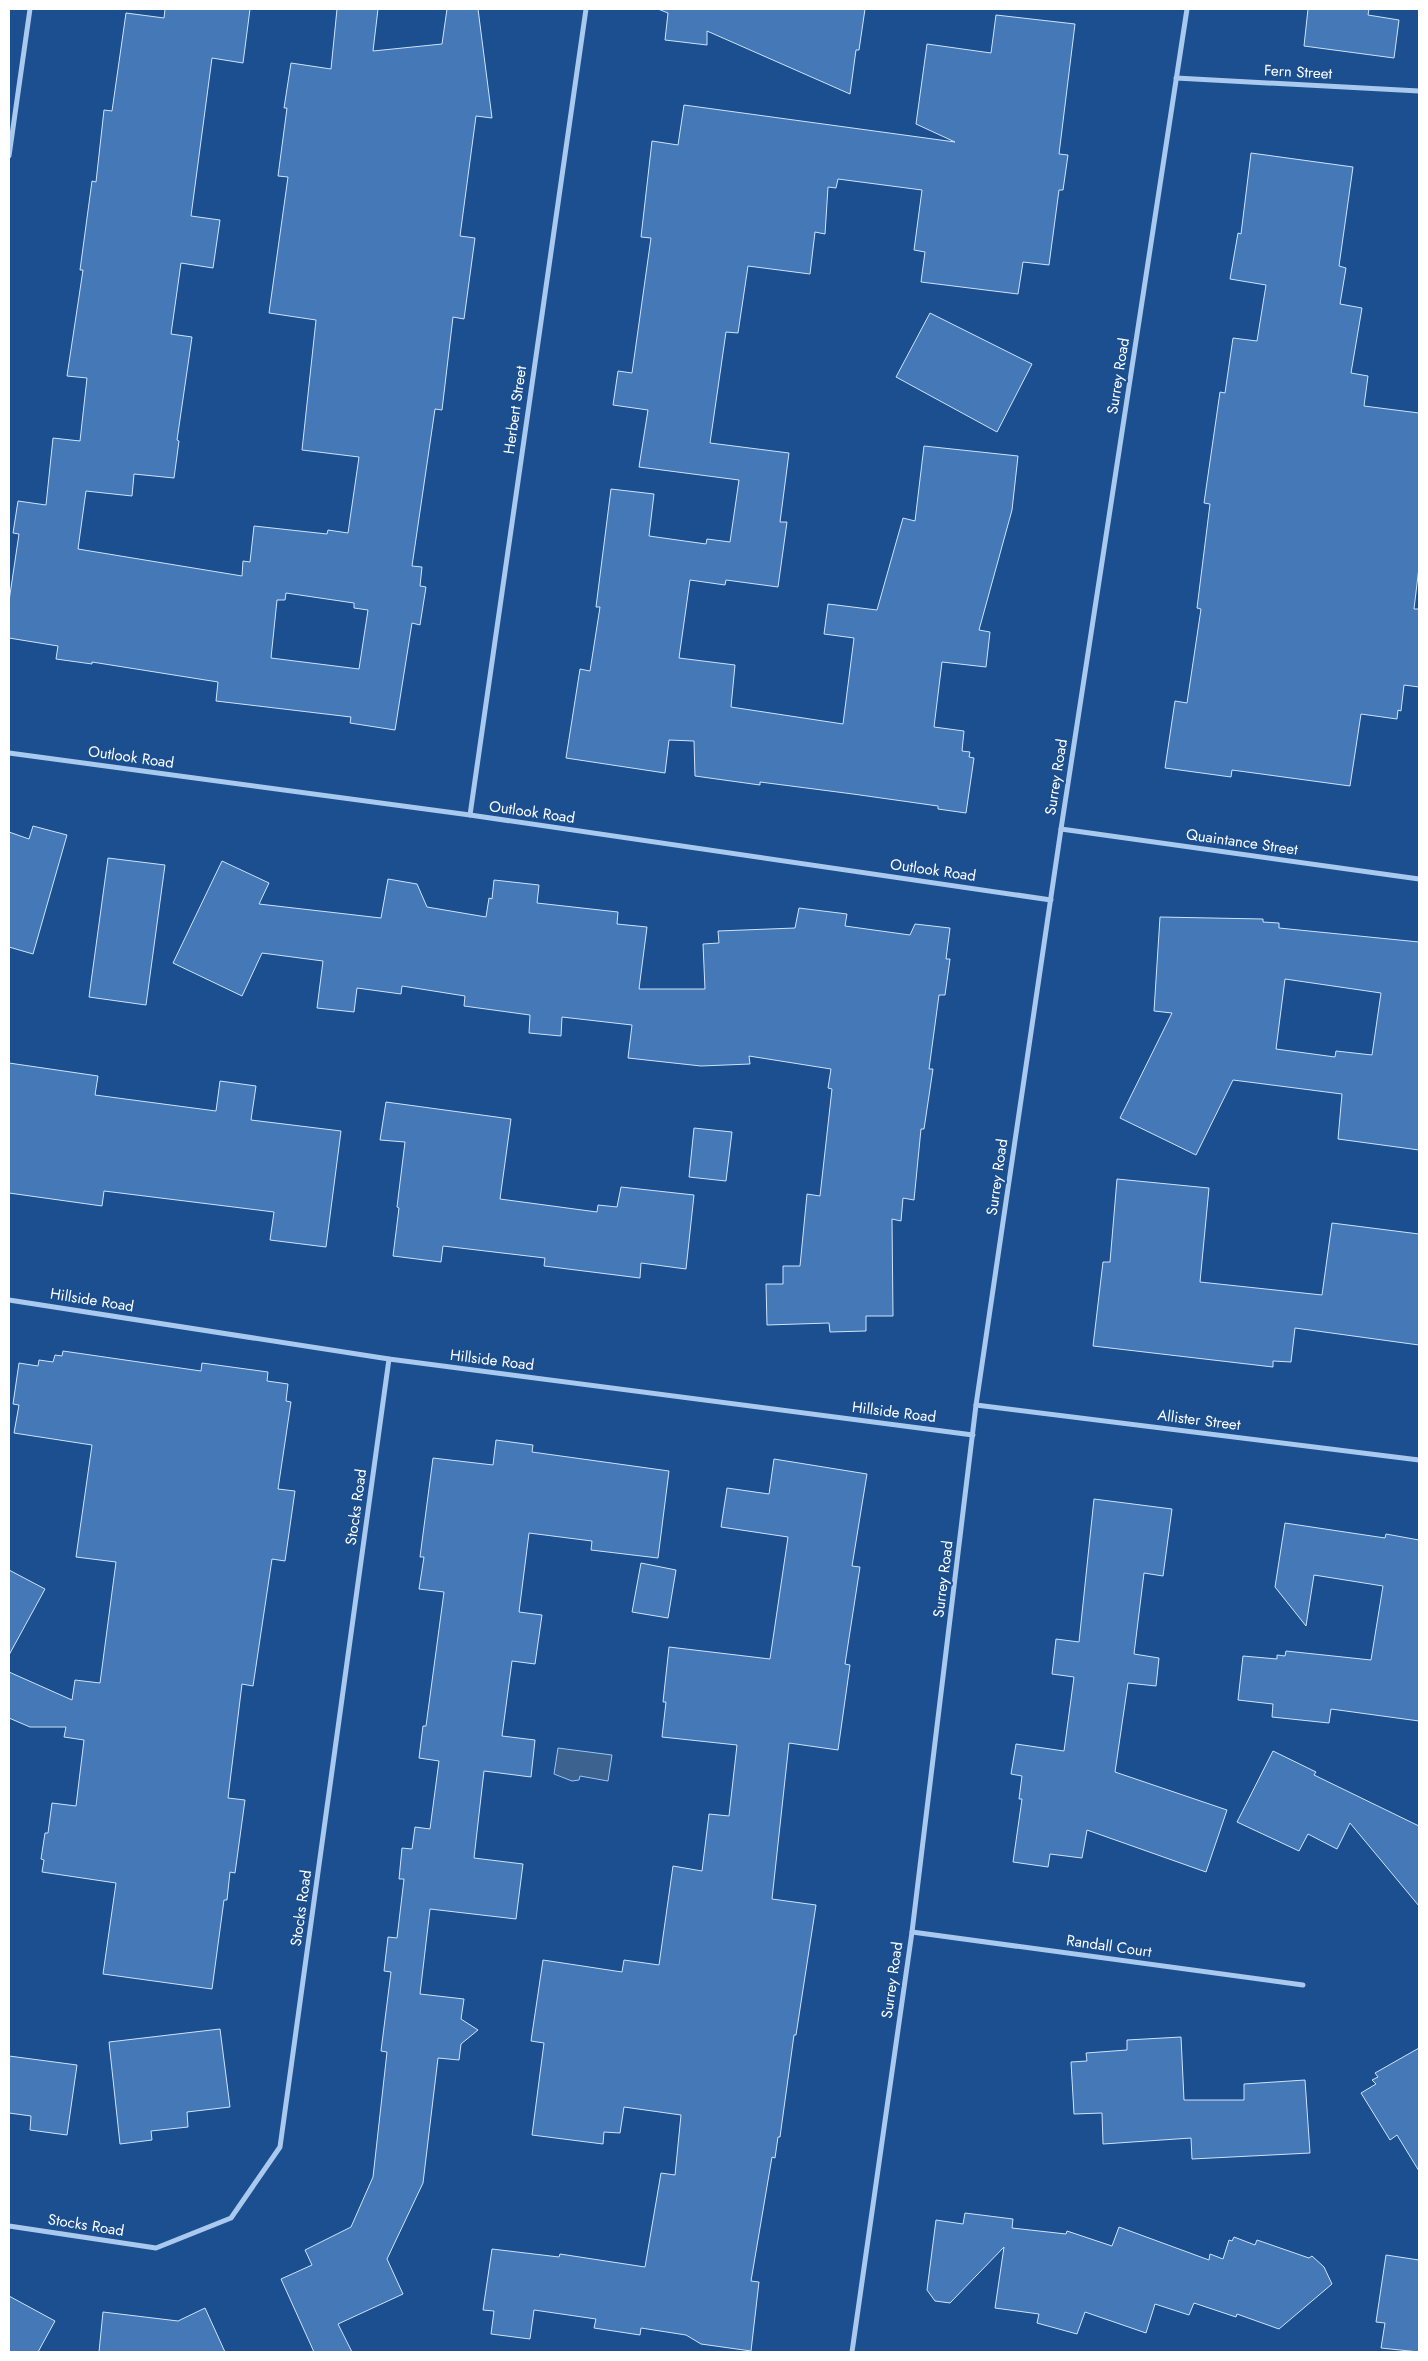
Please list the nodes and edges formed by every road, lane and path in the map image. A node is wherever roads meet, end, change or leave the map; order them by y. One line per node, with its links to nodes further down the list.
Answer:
1 (30, 9): 6 (street)
2 (586, 9): 8 (street, Herbert Street)
3 (1187, 9): 4 (street, Surrey Road)
4 (1176, 78): 5 (street, Fern Street); 9 (street, Surrey Road)
5 (1419, 91)
6 (9, 156)
7 (9, 753): 8 (street, Outlook Road)
8 (470, 815): 11 (street, Outlook Road)
9 (1060, 829): 10 (street, Quaintance Street); 11 (street, Surrey Road)
10 (1419, 879)
11 (1051, 900): 14 (street, Surrey Road)
12 (9, 1300): 13 (street, Hillside Road)
13 (389, 1359): 15 (street, Hillside Road); 19 (street, Stocks Road)
14 (976, 1405): 15 (street, Surrey Road); 16 (street, Allister Street)
15 (974, 1435): 17 (street, Surrey Road)
16 (1419, 1460)
17 (912, 1932): 18 (street, Randall Court); 20 (street, Surrey Road)
18 (1303, 1985)
19 (9, 2226)
20 (852, 2352)

